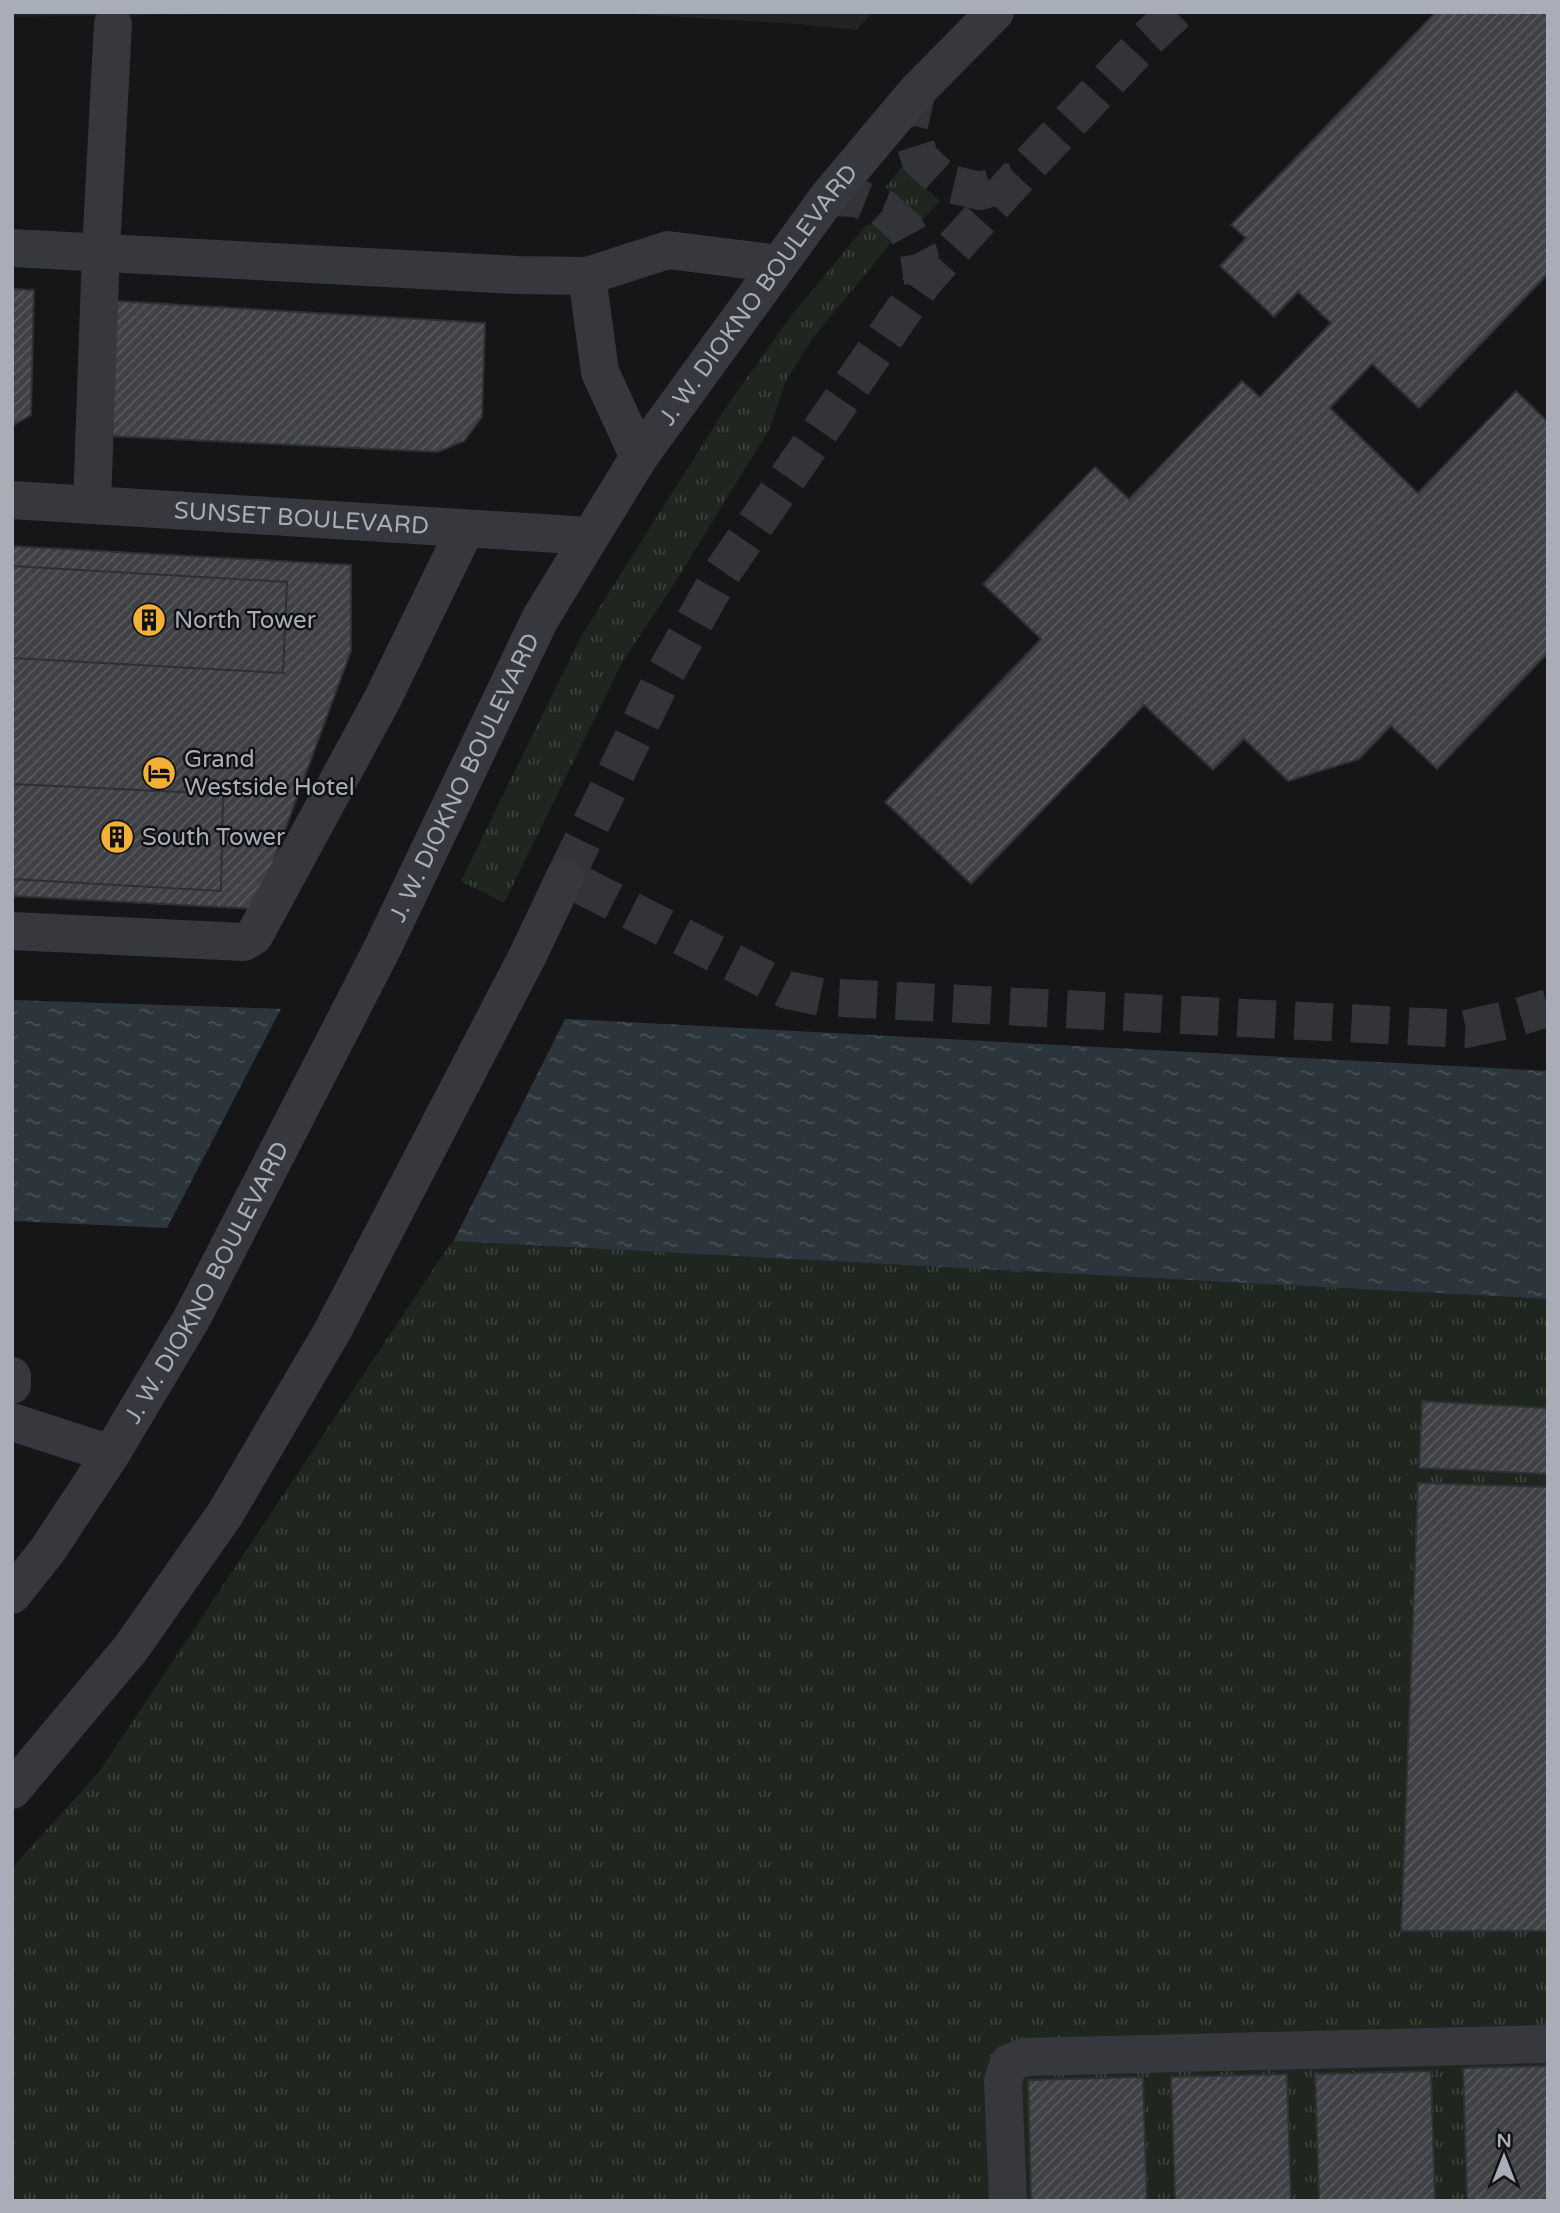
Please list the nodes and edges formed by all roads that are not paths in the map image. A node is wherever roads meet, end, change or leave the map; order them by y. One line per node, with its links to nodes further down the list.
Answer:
1 (995, 12): 5 (street, J. W. DIOKNO BOULEVARD)
2 (113, 24): 4 (street)
3 (12, 248): 4 (street)
4 (102, 251): 6 (street); 9 (street)
5 (779, 264): 6 (street); 7 (street, J. W. DIOKNO BOULEVARD)
6 (587, 276): 7 (street)
7 (639, 457): 11 (street, J. W. DIOKNO BOULEVARD)
8 (12, 500): 9 (street, SUNSET BOULEVARD)
9 (92, 504): 10 (street, SUNSET BOULEVARD)
10 (465, 530): 11 (street, SUNSET BOULEVARD); 13 (street)
11 (590, 536): 17 (street, J. W. DIOKNO BOULEVARD)
12 (565, 877): 19 (street)
13 (12, 931)
14 (12, 1376): 15 (street)
15 (12, 1385)
16 (12, 1422): 17 (street)
17 (111, 1454): 18 (street, J. W. DIOKNO BOULEVARD)
18 (12, 1595)
19 (12, 1790)
20 (1548, 2044): 21 (street)
21 (1007, 2201)

